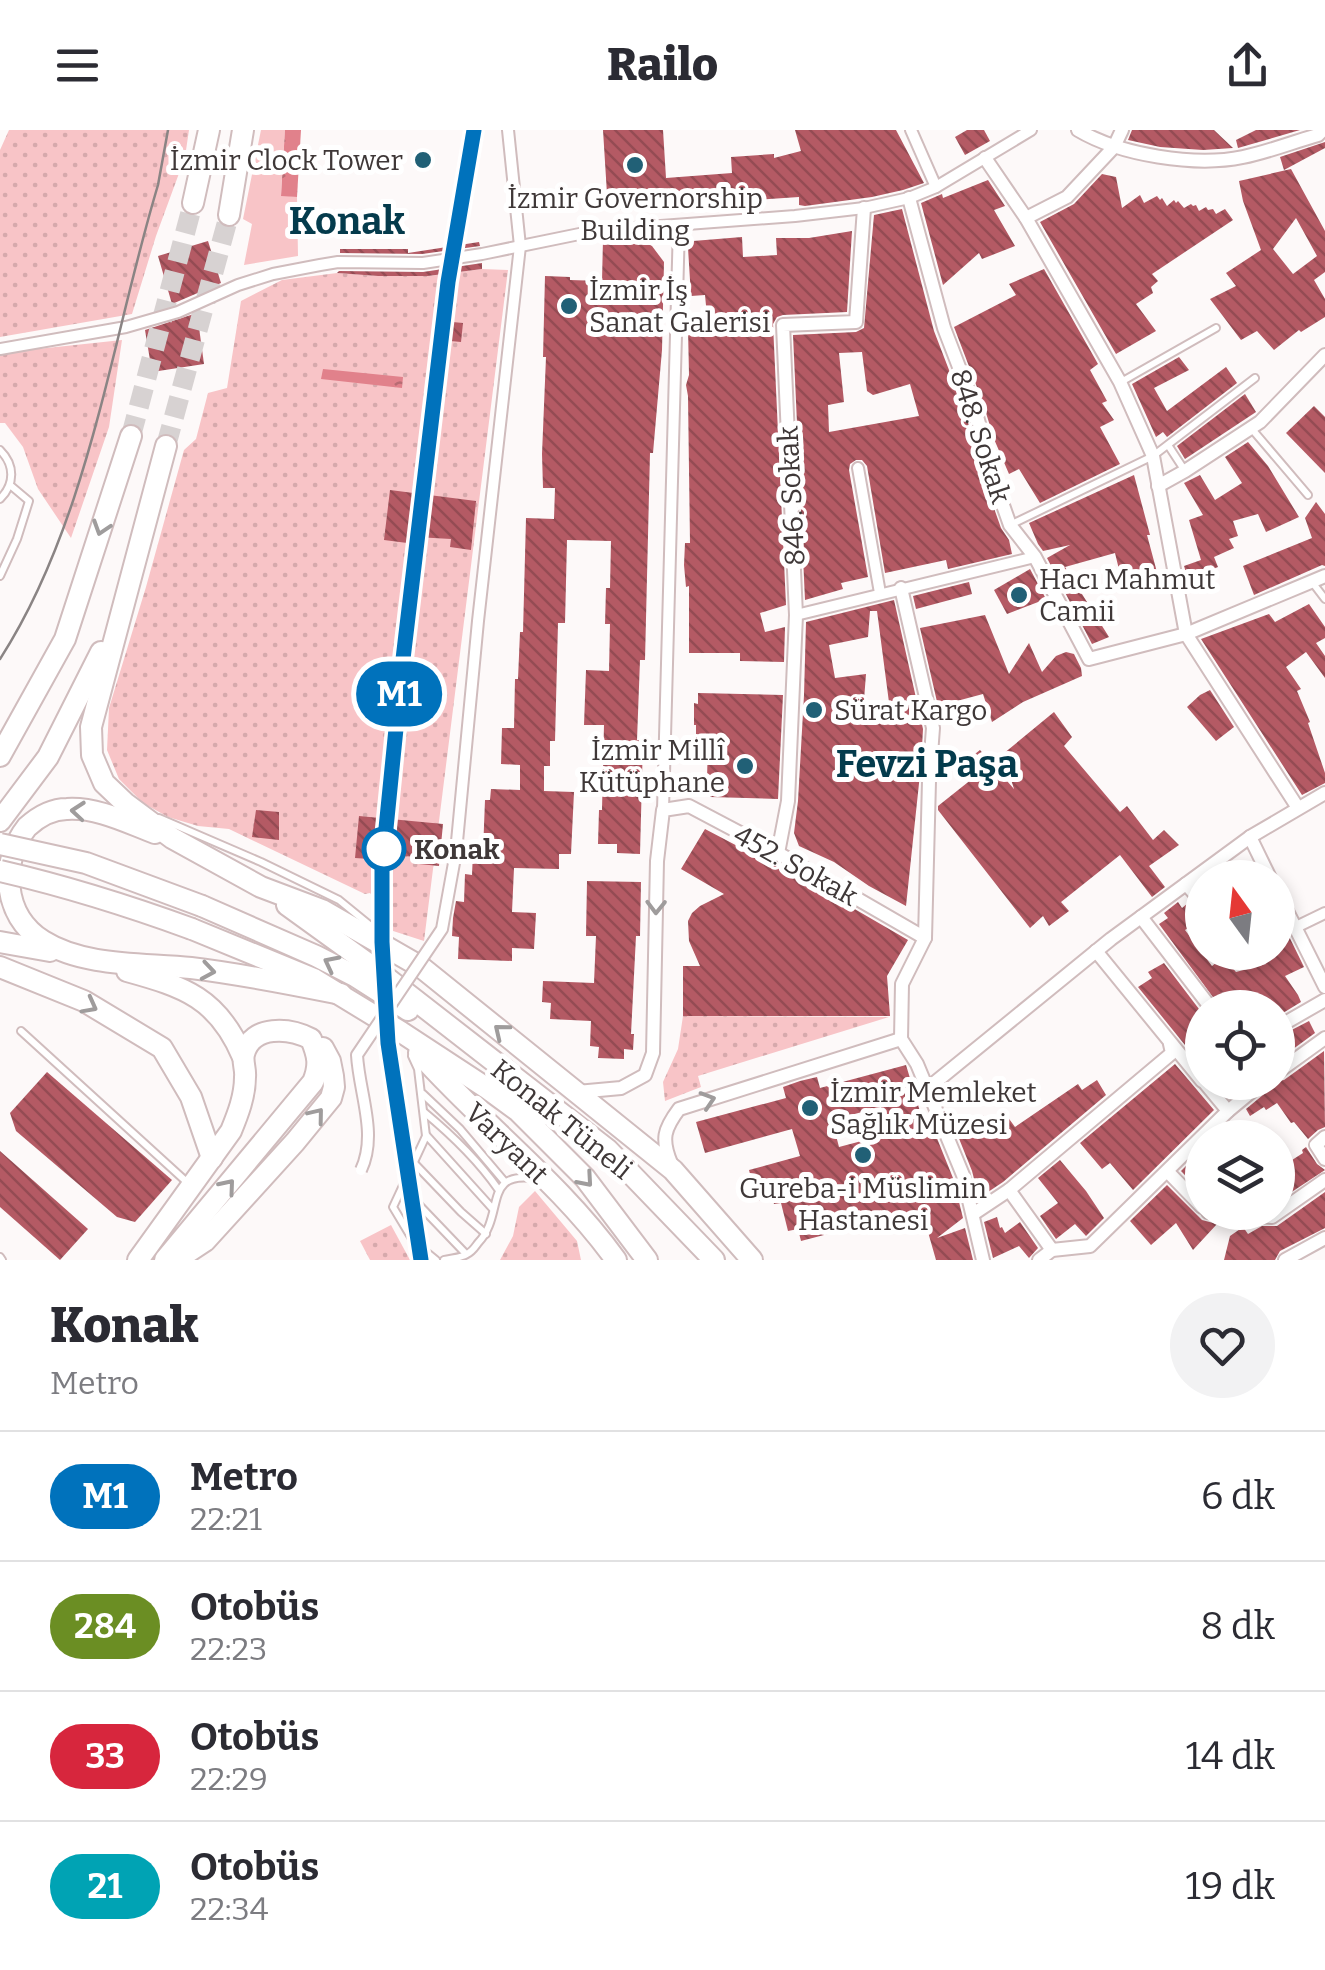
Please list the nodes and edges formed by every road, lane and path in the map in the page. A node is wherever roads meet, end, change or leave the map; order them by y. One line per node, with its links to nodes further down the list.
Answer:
1 (209, 130): 13 (main road)
2 (243, 130): 15 (main road)
3 (508, 130): 18 (street)
4 (911, 130): 11 (street)
5 (1031, 130): 10 (street)
6 (1078, 130): 9 (street)
7 (1122, 130): 9 (street)
8 (1323, 130): 9 (street)
9 (1114, 148): 16 (street)
10 (985, 158): 11 (street); 16 (street)
11 (936, 187): 12 (street)
12 (909, 198): 14 (street); 36 (street, 848. Sokak)
13 (193, 203)
14 (864, 208): 17 (street); 43 (street, 846. Sokak)
15 (229, 214)
16 (1026, 218): 23 (street)
17 (679, 225): 18 (street); 50 (street)
18 (520, 246): 20 (street); 98 (street, bridge)
19 (1216, 328): 23 (lane)
20 (0, 349)
21 (1325, 354): 24 (street)
22 (1255, 378): 26 (lane)
23 (1120, 382): 29 (street)
24 (1251, 428): 31 (street); 34 (lane)
25 (130, 436): 46 (main road, one-way to 46)
26 (1168, 445): 29 (lane); 31 (lane)
27 (166, 446): 44 (main road)
28 (0, 450): 32 (lane)
29 (1153, 456): 33 (street); 36 (lane)
30 (858, 468): 41 (street)
31 (1186, 471): 33 (street)
32 (10, 485): 35 (lane); 38 (lane)
33 (1158, 486): 45 (street)
34 (1308, 494)
35 (0, 500)
36 (1010, 525): 37 (street, 848. Sokak)
37 (1036, 557): 40 (street); 45 (street, 848. Sokak)
38 (0, 576)
39 (1318, 579): 42 (lane); 45 (street)
40 (900, 588): 41 (street); 65 (street)
41 (880, 594): 43 (street)
42 (1325, 600)
43 (796, 615): 55 (street, 846. Sokak)
44 (118, 618): 48 (main road); 51 (main road)
45 (1186, 634): 49 (street)
46 (3, 750)
47 (1325, 793): 49 (street)
48 (125, 803): 53 (main road); 70 (lane)
49 (1298, 808): 52 (street)
50 (664, 810): 55 (street, 452. Sokak); 87 (street, one-way to 87)
51 (0, 821)
52 (1250, 837): 56 (street); 57 (street)
53 (172, 838): 60 (main road); 68 (main road, one-way to 68)
54 (0, 844): 76 (main road, one-way to 54, bridge)
55 (778, 853): 65 (street, 452. Sokak)
56 (1219, 860)
57 (1261, 860)
58 (0, 871): 73 (main road, bridge)
59 (1185, 885): 62 (street)
60 (262, 886): 70 (main road); 76 (main road)
61 (1325, 913): 63 (street)
62 (1141, 917): 67 (street); 72 (street)
63 (1295, 928)
64 (1295, 930): 71 (street)
65 (924, 938): 81 (street)
66 (0, 942): 68 (main road)
67 (1096, 951): 82 (street); 86 (street)
68 (76, 957): 73 (main road, one-way to 73); 83 (main road)
69 (0, 967): 95 (main road, one-way to 95)
70 (421, 967): 87 (main road, one-way to 70)
71 (1325, 987)
72 (1198, 990)
73 (341, 994): 78 (main road, Konak Tüneli)
74 (1325, 1000): 75 (street)
75 (1295, 1017)
76 (446, 1026): 125 (main road, Konak Tüneli)
77 (21, 1031): 105 (lane)
78 (402, 1032): 88 (lane); 101 (main road, Varyant); 124 (main road, Konak Tüneli, one-way to 124)
79 (1325, 1038): 84 (street)
80 (311, 1039): 83 (main road); 118 (main road, one-way to 80); 119 (main road, one-way to 80)
81 (901, 1040): 86 (street); 99 (street, one-way to 81)
82 (1170, 1044): 85 (street); 108 (street)
83 (243, 1057): 95 (main road)
84 (1295, 1060)
85 (1185, 1061)
86 (927, 1088): 111 (street)
87 (577, 1092): 99 (main road)
88 (422, 1094): 92 (lane); 103 (lane)
89 (1219, 1100): 91 (street)
90 (1235, 1100): 91 (street)
91 (1228, 1110): 100 (street)
92 (423, 1112): 93 (lane); 106 (lane)
93 (426, 1136): 97 (lane); 110 (lane)
94 (1325, 1137): 96 (street)
95 (212, 1158): 105 (main road)
96 (1325, 1159)
97 (414, 1163): 104 (lane); 113 (lane)
98 (361, 1170)
99 (674, 1170): 126 (main road)
100 (1168, 1172): 107 (street); 115 (street)
101 (546, 1180): 103 (lane); 112 (main road, Varyant)
102 (1325, 1180): 109 (street)
103 (504, 1181): 106 (lane)
104 (404, 1184): 116 (lane); 120 (lane)
105 (192, 1186): 117 (main road)
106 (498, 1189): 110 (lane)
107 (1185, 1189)
108 (1009, 1190): 111 (street); 115 (street)
109 (1295, 1201)
110 (493, 1209): 113 (lane)
111 (973, 1214): 127 (street)
112 (594, 1230): 122 (main road, Varyant); 123 (main road)
113 (486, 1234): 116 (lane)
114 (1325, 1238): 129 (street)
115 (1052, 1250): 128 (street)
116 (467, 1255): 121 (lane)
117 (138, 1260)
118 (164, 1260)
119 (176, 1260)
120 (436, 1260)
121 (444, 1260)
122 (602, 1260)
123 (616, 1260)
124 (647, 1260)
125 (714, 1260)
126 (752, 1260)
127 (983, 1260)
128 (1039, 1260)
129 (1285, 1260)

